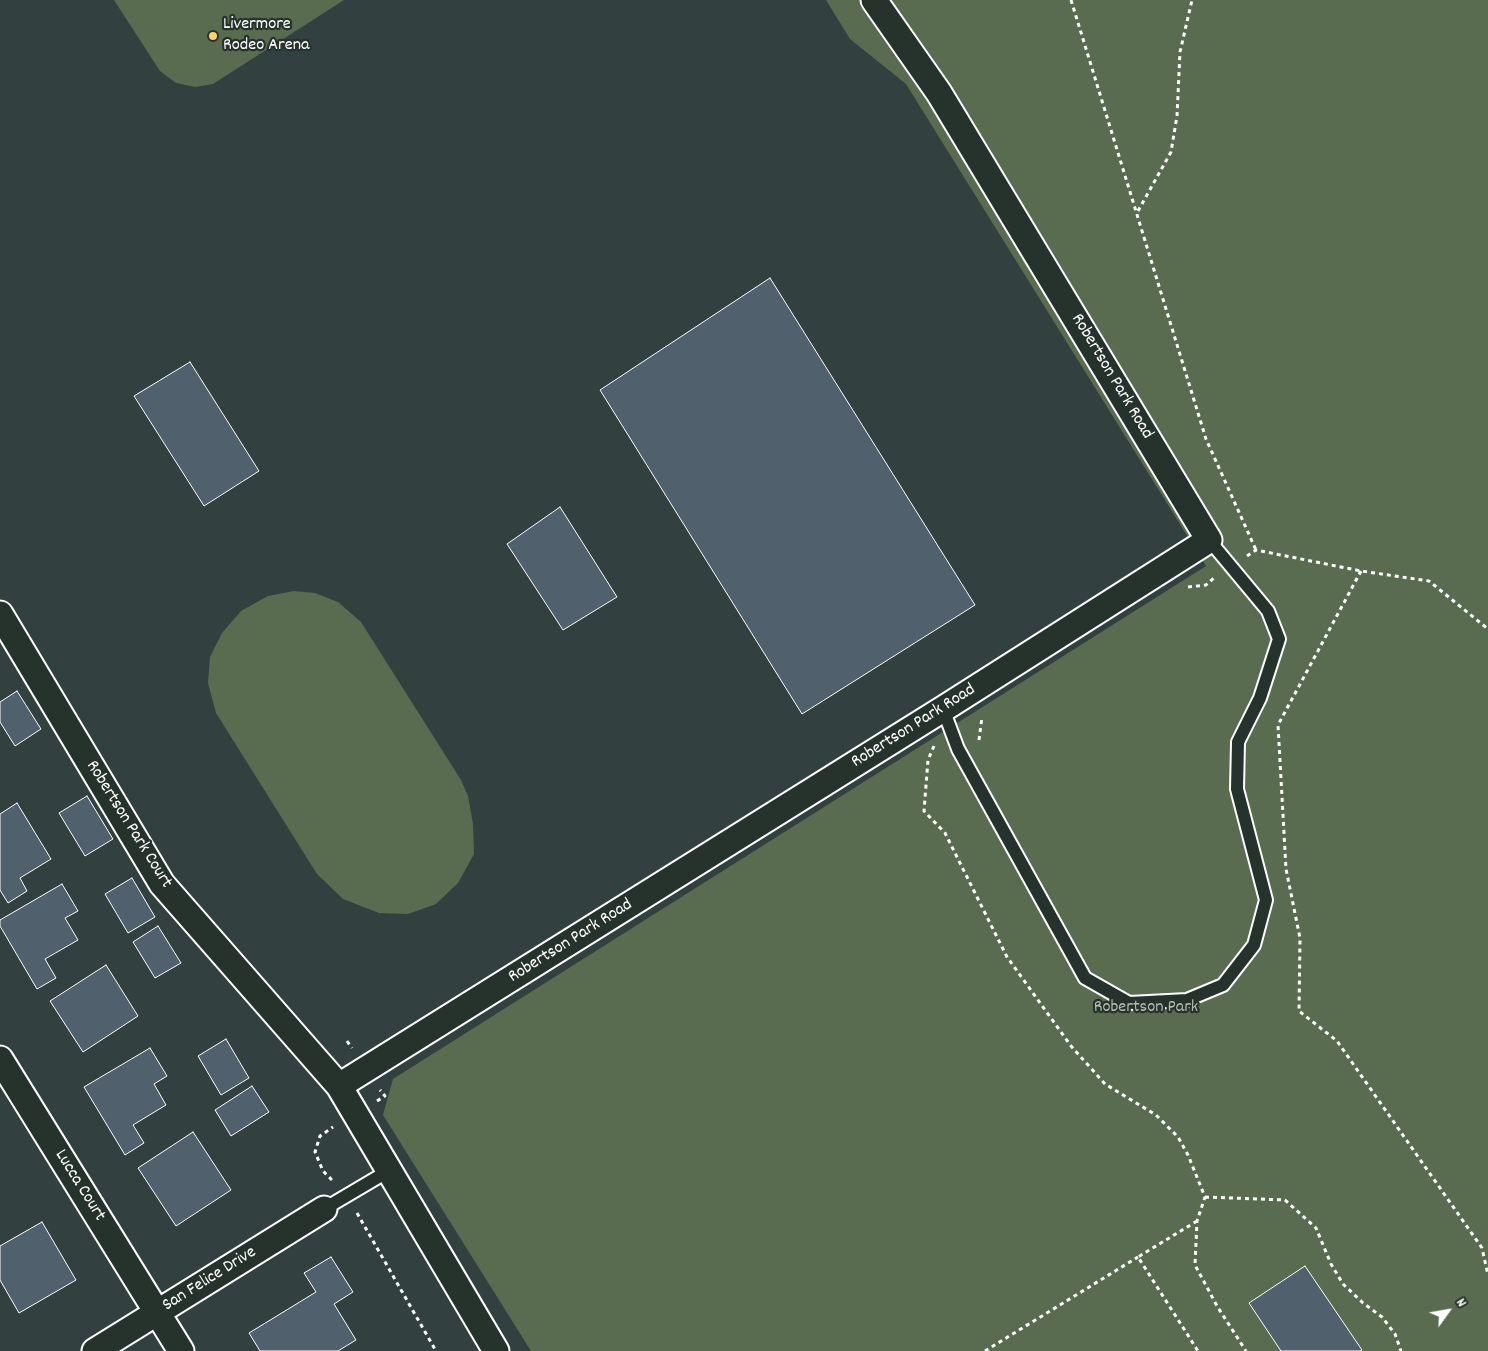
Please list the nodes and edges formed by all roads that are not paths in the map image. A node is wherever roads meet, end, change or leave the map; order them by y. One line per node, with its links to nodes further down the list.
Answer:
1 (874, 0): 2 (street, Robertson Park Road)
2 (1209, 540): 4 (street, Robertson Park Road); 4 (lane)
3 (0, 614): 6 (street, Robertson Park Court)
4 (944, 709): 6 (street, Robertson Park Road)
5 (0, 1059): 9 (street, Lucca Court)
6 (339, 1086): 7 (street)
7 (390, 1170): 8 (lane); 12 (street)
8 (324, 1209): 9 (street, San Felice Drive)
9 (157, 1313): 10 (street, San Felice Drive); 11 (street, Lucca Court)
10 (95, 1351)
11 (181, 1351)
12 (496, 1351)

